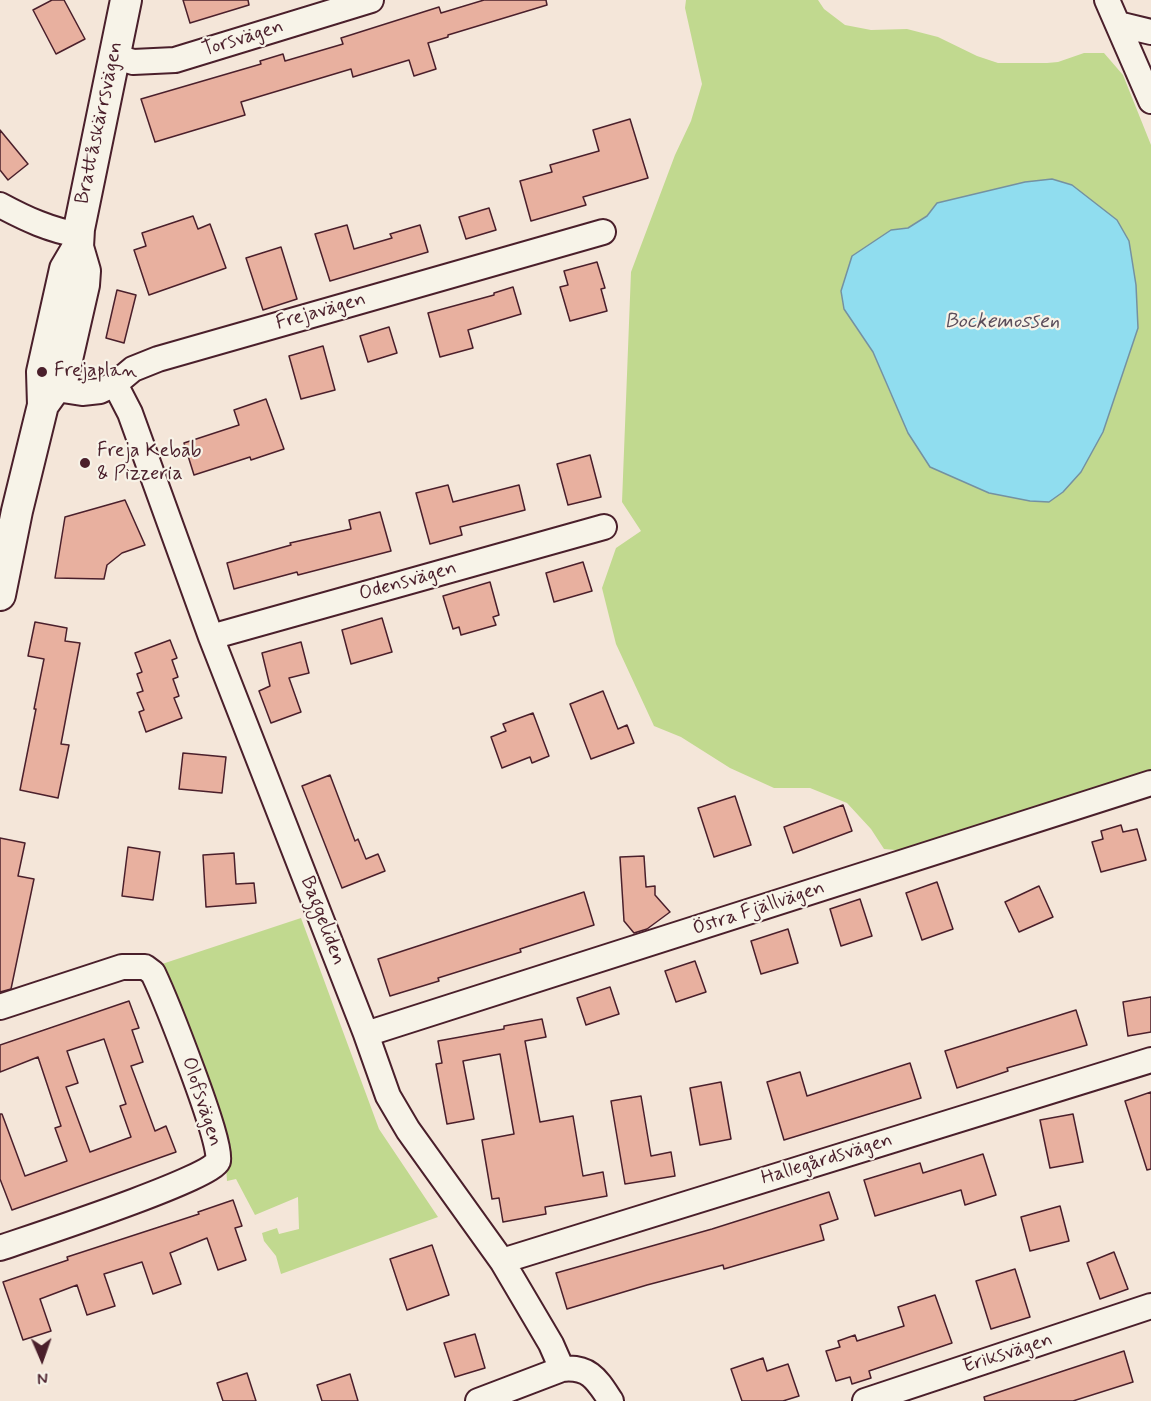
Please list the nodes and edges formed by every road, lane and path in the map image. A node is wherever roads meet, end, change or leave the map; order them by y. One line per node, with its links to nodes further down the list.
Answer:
1 (126, 0): 6 (street, Brattåskärrsvägen)
2 (371, 0): 6 (street, Torsvägen)
3 (1107, 0): 4 (street)
4 (1118, 24): 5 (street); 7 (street)
5 (1151, 32)
6 (114, 56): 10 (street, Brattåskärrsvägen)
7 (1151, 101)
8 (0, 205): 10 (street)
9 (603, 232): 11 (street, Frejavägen)
10 (78, 241): 12 (street, Brattåskärrsvägen)
11 (115, 384): 12 (street, Frejavägen); 16 (street, Baggeliden)
12 (47, 394): 13 (street, Brattåskärrsvägen)
13 (9, 509): 15 (street, Brattåskärrsvägen)
14 (604, 527): 16 (street, Odensvägen)
15 (0, 595)
16 (211, 637): 19 (street, Baggeliden)
17 (1151, 783): 19 (street, Östra Fjällvägen)
18 (0, 1007): 21 (street, Olofsvägen)
19 (366, 1034): 22 (street, Baggeliden)
20 (1151, 1059): 22 (street, Hallegårdsvägen)
21 (0, 1248)
22 (502, 1261): 24 (street, Baggeliden)
23 (1151, 1306): 27 (street, Eriksvägen)
24 (562, 1369): 25 (street); 26 (street)
25 (478, 1401)
26 (611, 1401)
27 (865, 1401)

